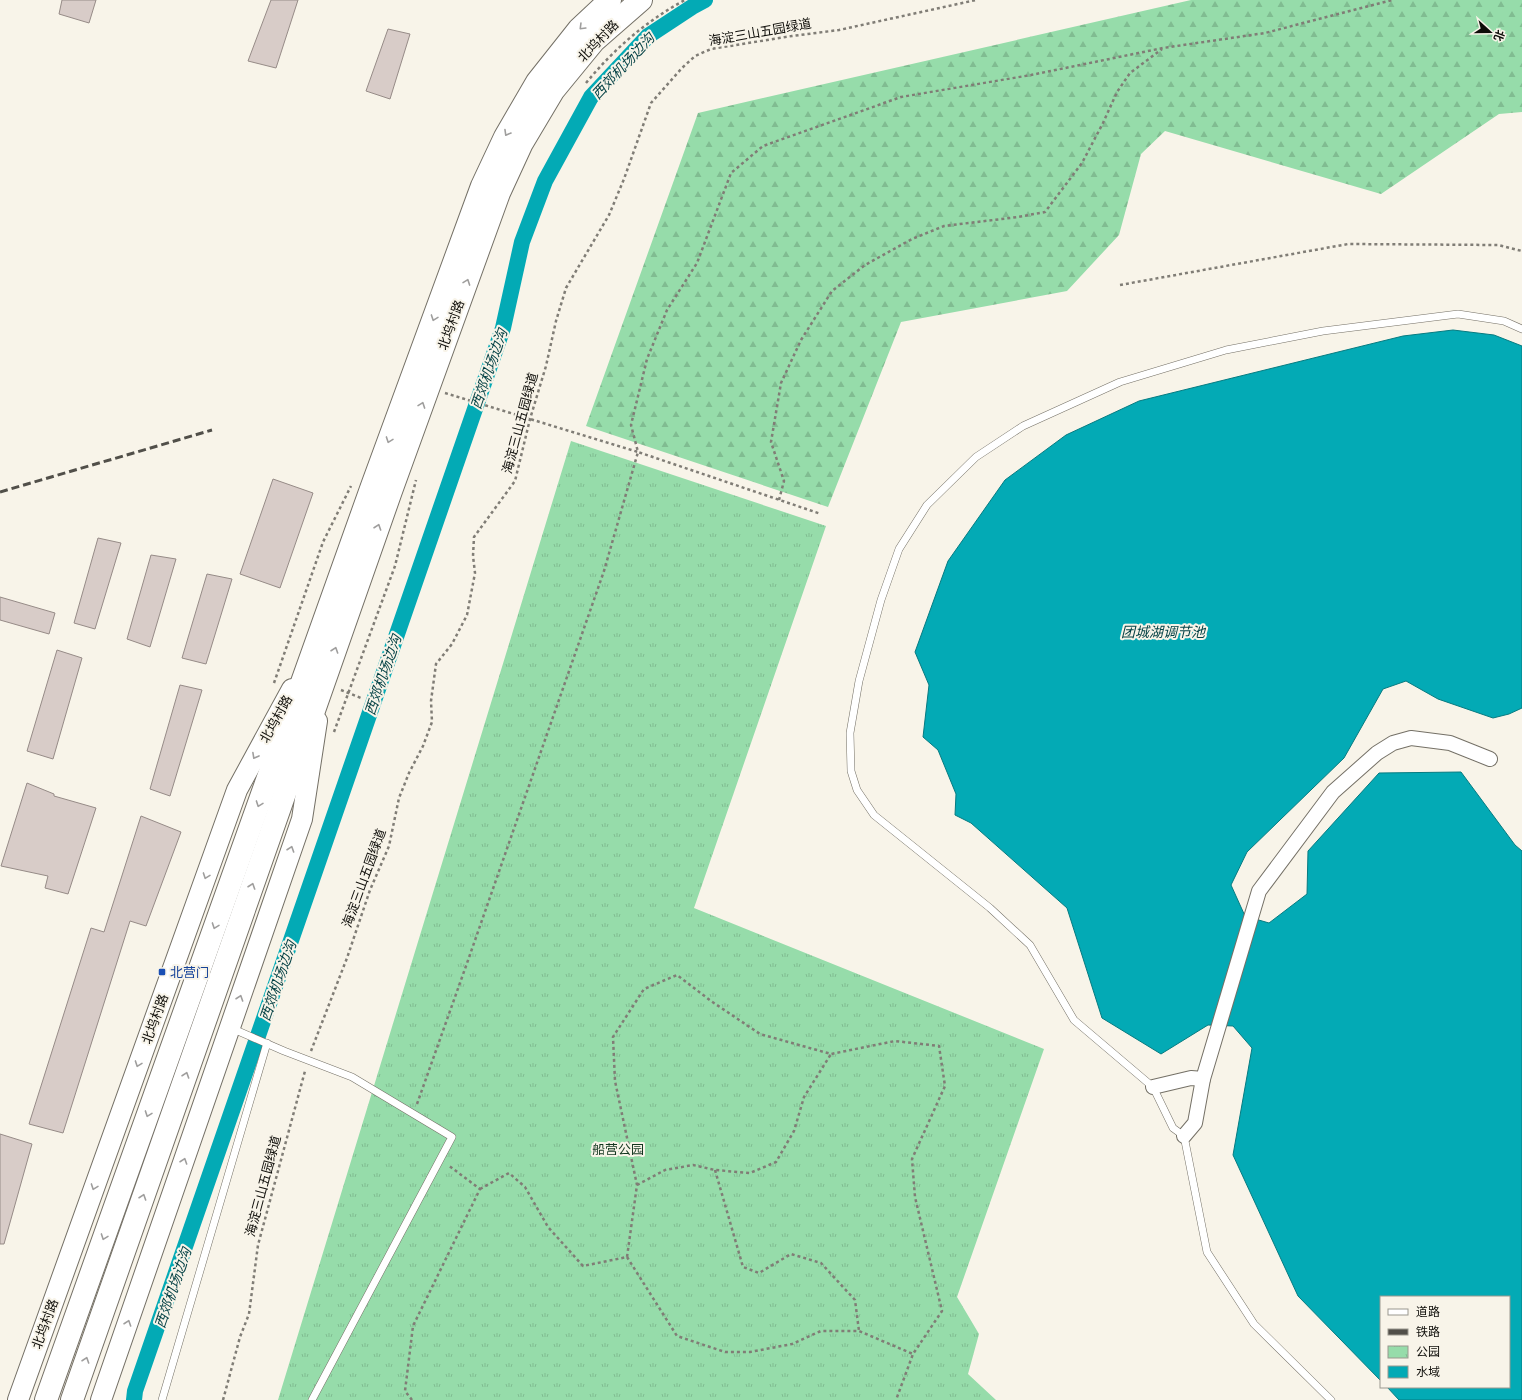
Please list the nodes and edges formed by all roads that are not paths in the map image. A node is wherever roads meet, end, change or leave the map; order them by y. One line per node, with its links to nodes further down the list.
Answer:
1 (610, 0): 4 (main road, 北坞村路, one-way to 4)
2 (641, 0): 5 (main road, 北坞村路, one-way to 2)
3 (1522, 329): 10 (lane)
4 (315, 648): 12 (main road, 北坞村路, one-way to 12); 14 (street, 北坞村路, one-way to 14)
5 (332, 688): 7 (street, 北坞村路, one-way to 5); 13 (main road, 北坞村路, one-way to 5)
6 (1490, 759): 9 (street)
7 (230, 1027): 8 (lane); 15 (street, 北坞村路, one-way to 7)
8 (265, 1043): 16 (lane); 17 (lane)
9 (1203, 1079): 10 (street); 11 (street)
10 (1153, 1087): 11 (lane)
11 (1184, 1136): 18 (lane)
12 (48, 1393)
13 (72, 1398)
14 (18, 1400)
15 (101, 1400)
16 (162, 1400)
17 (312, 1400)
18 (1331, 1400)

